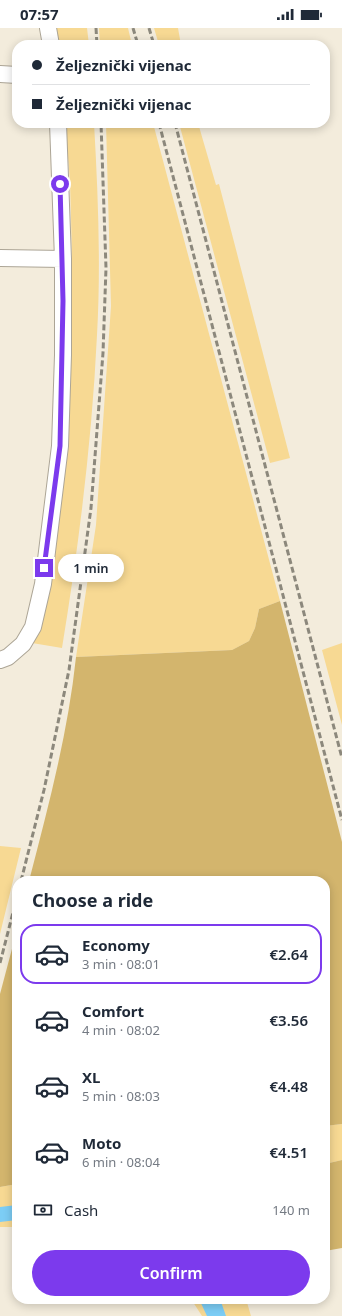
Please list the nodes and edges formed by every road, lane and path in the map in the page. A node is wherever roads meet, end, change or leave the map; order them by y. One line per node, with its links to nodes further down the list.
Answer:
1 (48, 28): 2 (street)
2 (50, 40)
3 (0, 74): 4 (street)
4 (12, 75)
5 (58, 128): 7 (street)
6 (0, 258): 7 (street)
7 (63, 259): 8 (street)
8 (0, 660)

